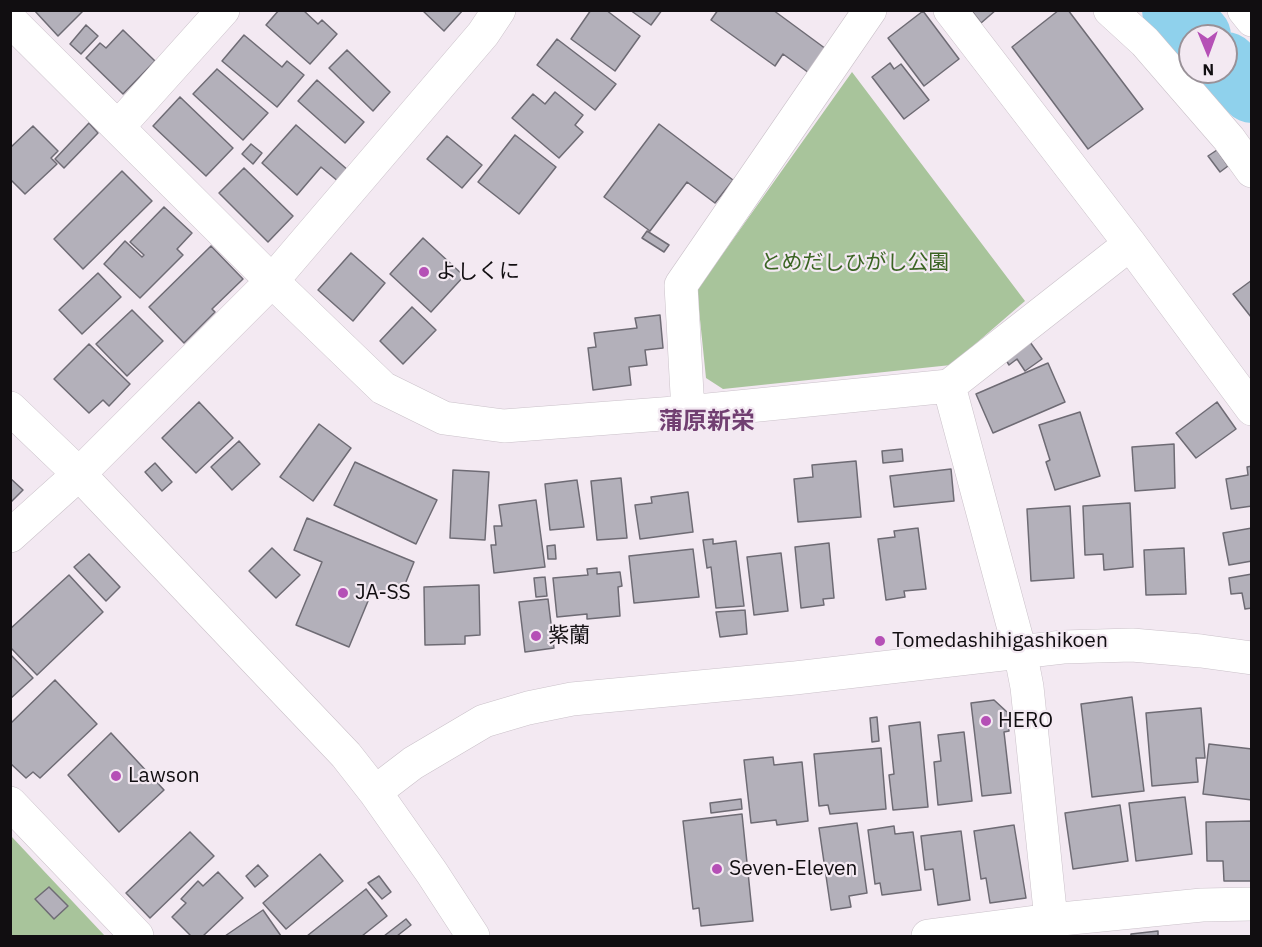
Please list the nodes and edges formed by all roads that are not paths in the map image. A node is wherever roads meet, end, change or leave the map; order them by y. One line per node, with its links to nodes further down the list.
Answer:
1 (223, 10): 9 (street)
2 (499, 10): 12 (street)
3 (870, 10): 16 (street)
4 (950, 10): 11 (street)
5 (1110, 10): 10 (street)
6 (1244, 10): 8 (street)
7 (10, 20): 9 (street)
8 (1251, 20)
9 (118, 126): 12 (street)
10 (1251, 171)
11 (1130, 244): 13 (street); 15 (street)
12 (272, 281): 16 (street); 17 (street)
13 (949, 386): 16 (street); 19 (street)
14 (10, 408): 17 (street)
15 (1251, 409)
16 (688, 412)
17 (79, 474): 18 (street); 21 (street)
18 (10, 536)
19 (1020, 651): 20 (street); 21 (street); 24 (street)
20 (1251, 658)
21 (375, 792): 26 (street)
22 (10, 803): 25 (street)
23 (1251, 904): 24 (street)
24 (1052, 920): 27 (street)
25 (137, 936)
26 (473, 936)
27 (928, 936)

